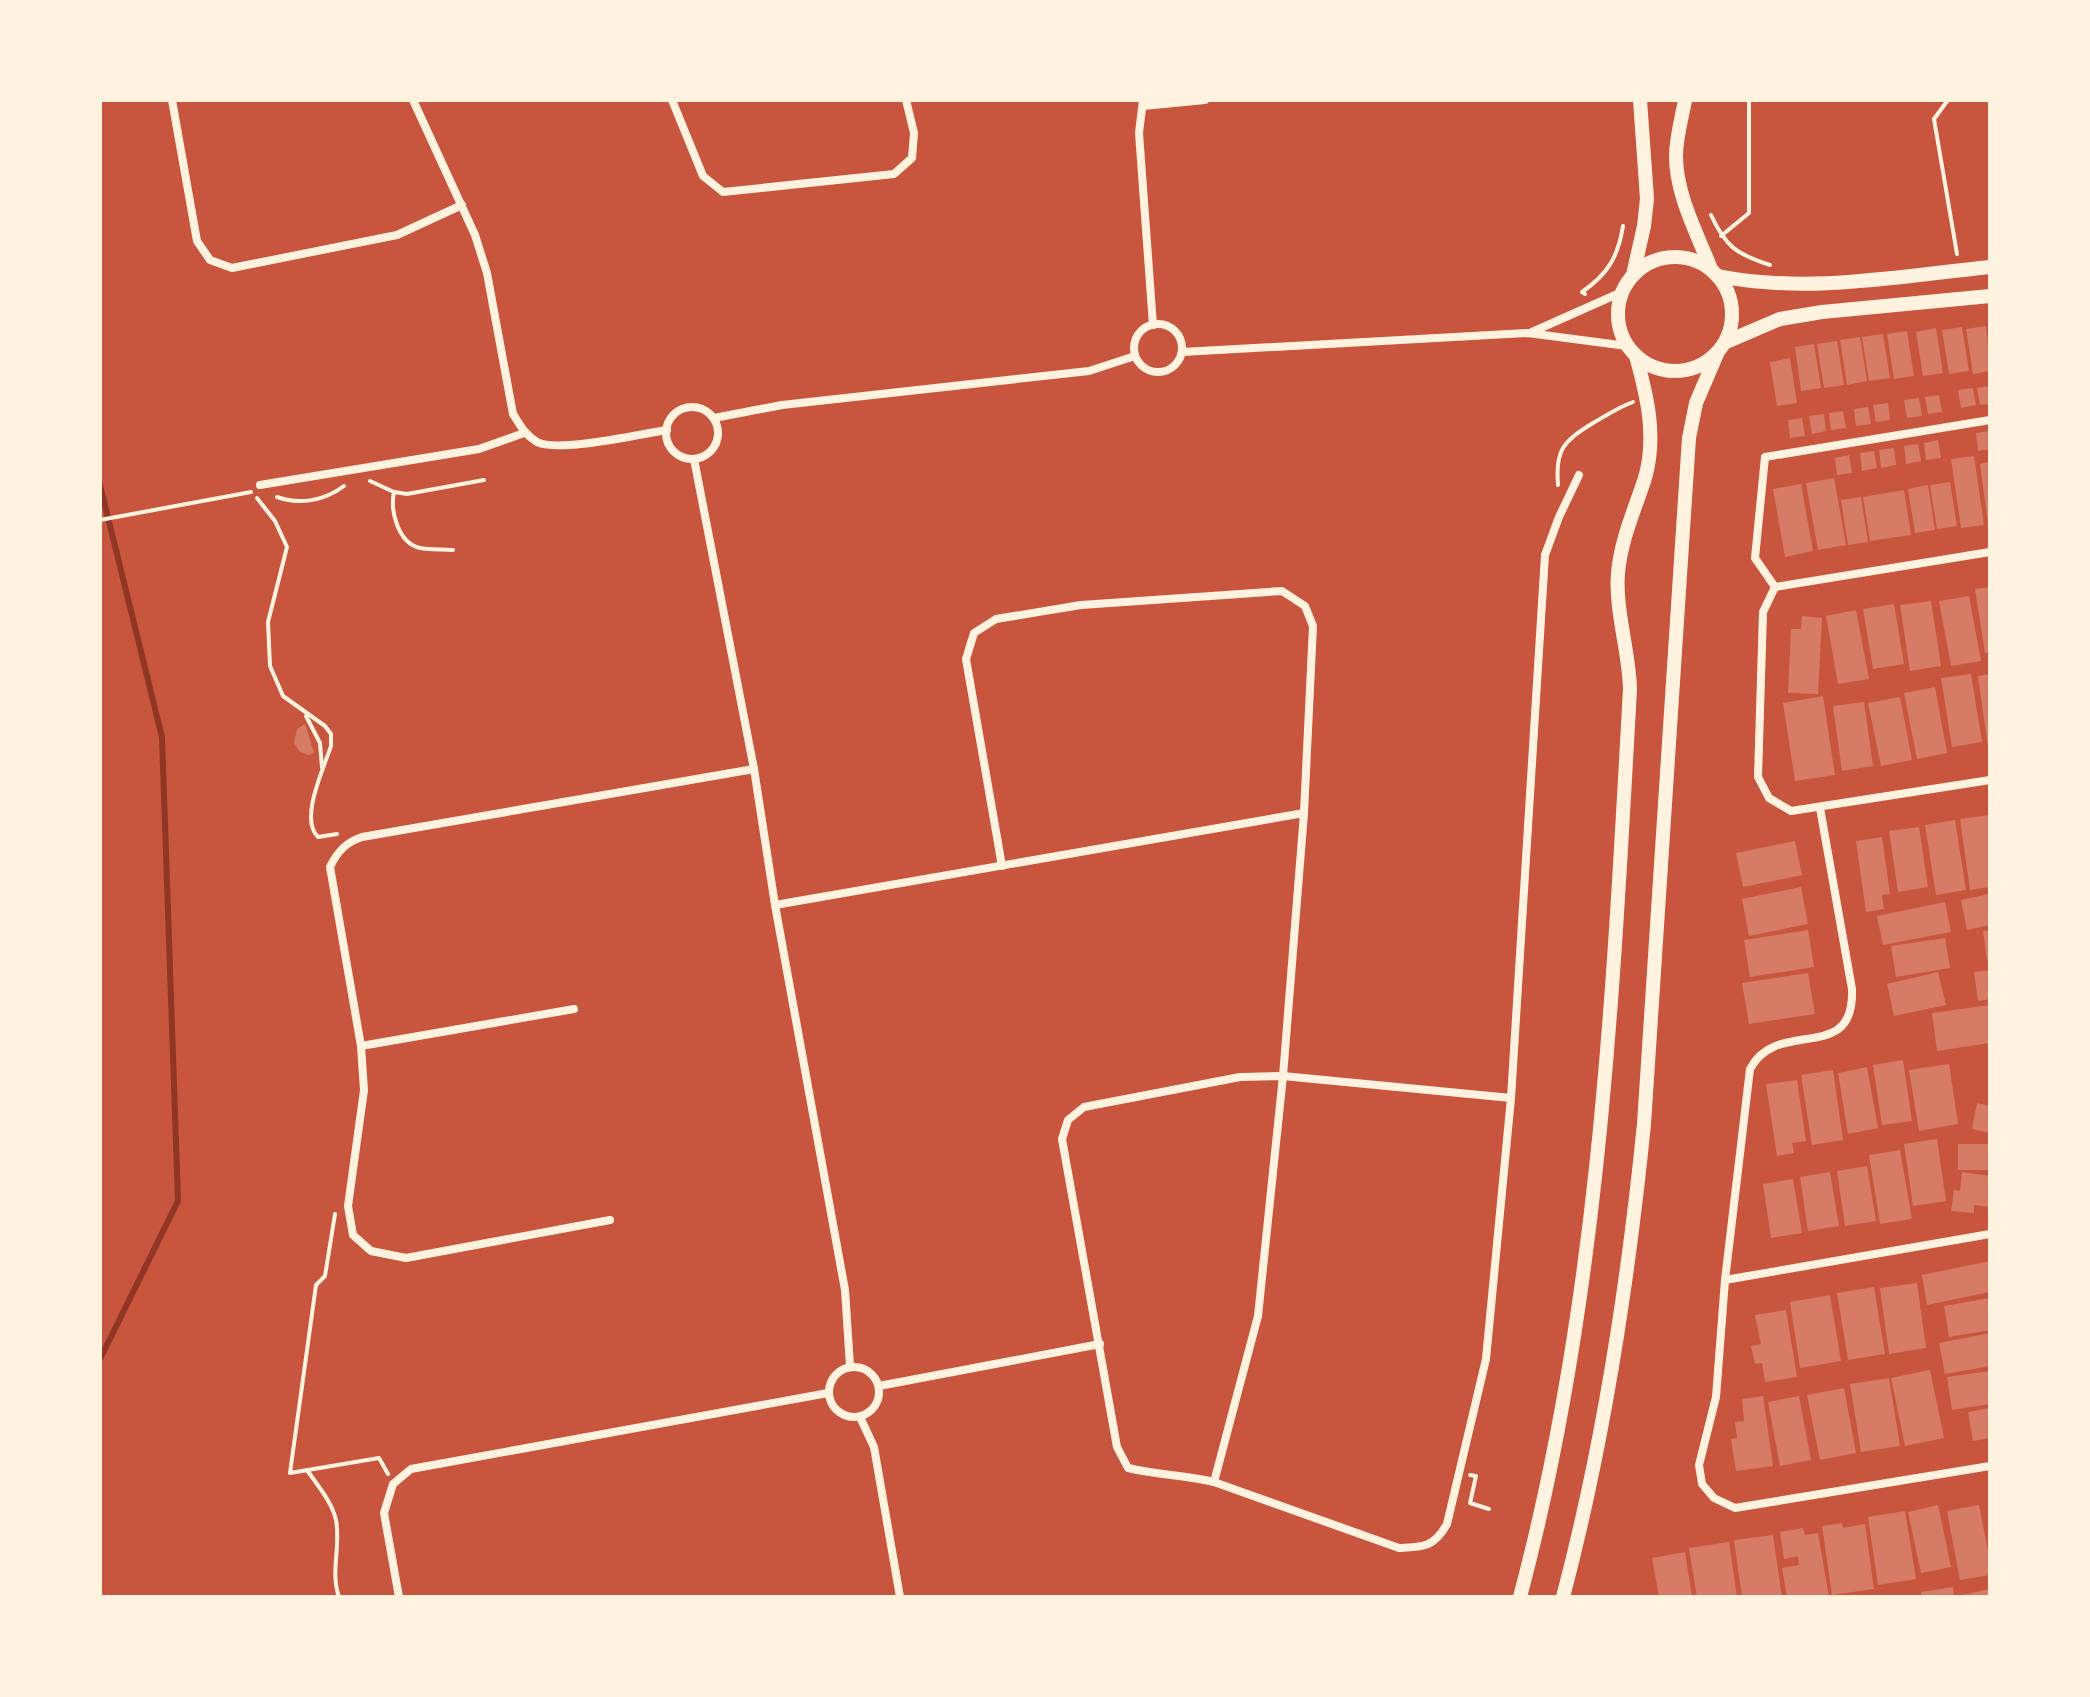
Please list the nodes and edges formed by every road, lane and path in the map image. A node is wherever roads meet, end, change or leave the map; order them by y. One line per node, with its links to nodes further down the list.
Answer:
1 (172, 100): 11 (street)
2 (413, 100): 11 (street)
3 (672, 100): 4 (street)
4 (906, 100)
5 (1205, 100): 10 (street)
6 (1640, 100): 18 (street)
7 (1685, 100): 17 (street)
8 (1749, 100): 13 (path)
9 (1948, 100): 14 (path)
10 (1143, 103): 21 (street)
11 (462, 205): 31 (street)
12 (1711, 215): 13 (path)
13 (1721, 237): 15 (path)
14 (1957, 254)
15 (1778, 267)
16 (1990, 267): 17 (street)
17 (1714, 272): 18 (street); 23 (street)
18 (1633, 275): 19 (street)
19 (1622, 292): 22 (street); 24 (street)
20 (1990, 296): 23 (street)
21 (1153, 325): 25 (street); 26 (street)
22 (1528, 333): 24 (street); 25 (street)
23 (1722, 348): 24 (street); 75 (street)
24 (1631, 351): 74 (street)
25 (1182, 352): 26 (street)
26 (1135, 356): 28 (street)
27 (1639, 400): 38 (path)
28 (714, 418): 30 (street); 32 (street)
29 (1990, 420): 44 (street)
30 (667, 430): 31 (street); 32 (street)
31 (524, 433): 37 (street)
32 (694, 459): 46 (street)
33 (1579, 475): 57 (street)
34 (362, 479): 39 (path)
35 (484, 480): 39 (path)
36 (350, 481): 45 (path)
37 (260, 485)
38 (1559, 491)
39 (394, 492): 42 (path)
40 (234, 495): 41 (path)
41 (100, 520)
42 (453, 550)
43 (1990, 552): 44 (street)
44 (1775, 587): 49 (street)
45 (305, 714): 47 (path); 47 (path)
46 (754, 769): 53 (street); 55 (street)
47 (320, 779): 51 (path)
48 (1990, 780): 49 (street)
49 (1820, 808): 61 (street)
50 (1304, 813): 52 (street); 52 (street); 56 (street)
51 (315, 835)
52 (1002, 866): 53 (street)
53 (775, 905): 63 (street)
54 (574, 1009): 55 (street)
55 (361, 1046): 58 (street)
56 (1283, 1076): 57 (street); 62 (street); 69 (street)
57 (1511, 1098): 69 (street)
58 (348, 1206): 59 (street); 68 (path)
59 (610, 1220)
60 (1990, 1234): 61 (street)
61 (1725, 1280): 67 (street)
62 (1100, 1344): 64 (street); 69 (street)
63 (850, 1366): 64 (street); 65 (street)
64 (879, 1386): 66 (street)
65 (828, 1393): 66 (street); 70 (street)
66 (860, 1417): 73 (street)
67 (1990, 1466)
68 (307, 1470): 70 (path); 71 (path)
69 (1214, 1482)
70 (393, 1484): 72 (street)
71 (339, 1597)
72 (399, 1597)
73 (900, 1597)
74 (1520, 1597)
75 (1563, 1597)

